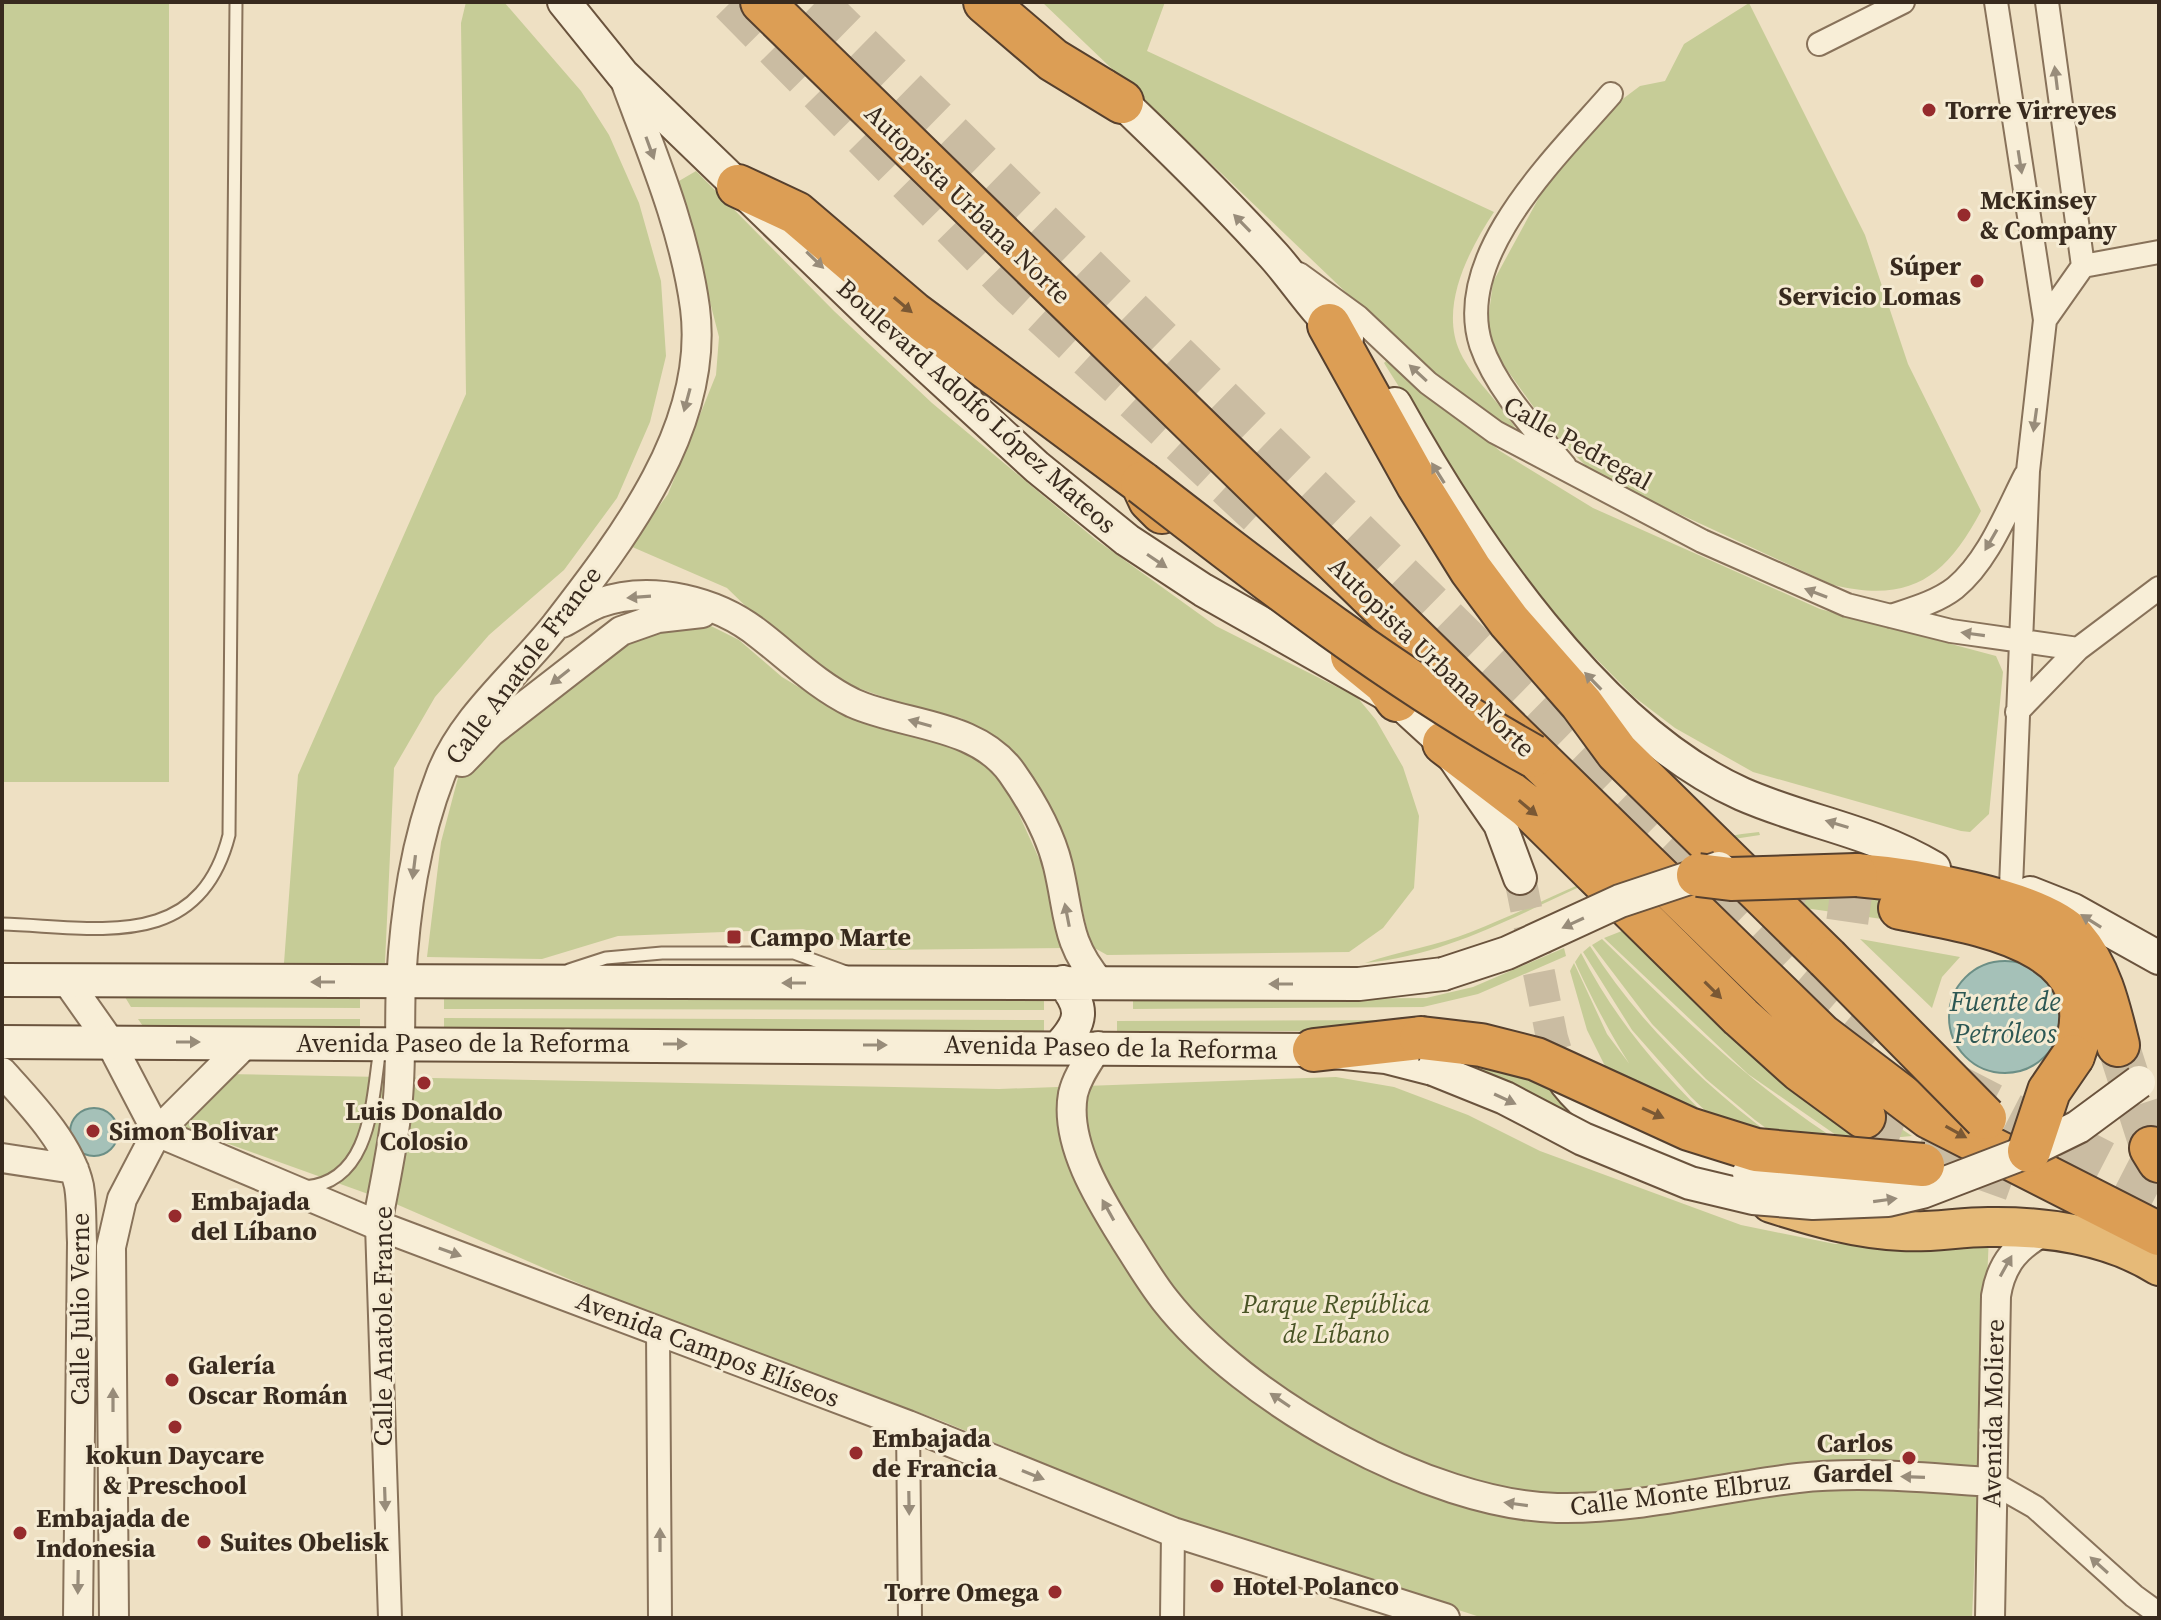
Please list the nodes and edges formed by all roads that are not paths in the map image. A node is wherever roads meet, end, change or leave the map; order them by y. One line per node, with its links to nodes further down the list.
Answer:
1 (236, 2): 43 (lane)
2 (564, 2): 12 (main road, Boulevard Adolfo López Mateos)
3 (762, 2): 36 (highway, Autopista Urbana Norte, bridge)
4 (799, 2): 64 (highway, Autopista Urbana Norte, bridge)
5 (985, 2): 14 (highway)
6 (1016, 2): 14 (main road)
7 (1903, 2): 10 (street)
8 (1996, 2): 19 (street, one-way to 19)
9 (2047, 2): 18 (street, one-way to 9)
10 (1863, 12): 11 (street)
11 (1819, 44)
12 (623, 75): 15 (main road, Boulevard Adolfo López Mateos); 29 (street, Calle Anatole France, one-way to 29)
13 (1611, 94): 22 (street)
14 (1122, 102): 17 (main road, one-way to 14)
15 (738, 186): 23 (highway, one-way to 23); 32 (main road, Boulevard Adolfo López Mateos, one-way to 32)
16 (2159, 252): 18 (street)
17 (1275, 257): 20 (main road); 22 (street, Calle Pedregal, one-way to 17)
18 (2083, 266): 19 (street)
19 (2045, 320): 21 (street, one-way to 21)
20 (1329, 325): 33 (highway); 38 (main road, one-way to 20)
21 (2028, 471): 28 (street, one-way to 28); 30 (street)
22 (1571, 473): 28 (street, Calle Pedregal, one-way to 22)
23 (1142, 483): 24 (highway); 25 (highway, bridge)
24 (1226, 564): 25 (highway, bridge); 32 (highway)
25 (1276, 588): 36 (highway, bridge)
26 (2159, 588): 31 (street)
27 (732, 616): 29 (street, one-way to 29); 37 (street, one-way to 37); 49 (street, one-way to 27)
28 (1890, 616): 30 (street, Calle Pedregal, one-way to 28)
29 (554, 627): 37 (street, Calle Anatole France)
30 (2018, 641): 31 (street, Calle Pedregal); 34 (street)
31 (2078, 649): 34 (street)
32 (1397, 700): 35 (main road, Boulevard Adolfo López Mateos)
33 (1581, 703): 59 (highway); 64 (highway, bridge)
34 (2017, 712): 41 (street)
35 (1444, 743): 40 (main road, Boulevard Adolfo López Mateos); 63 (highway, one-way to 63)
36 (1533, 756): 76 (highway, Autopista Urbana Norte, one-way to 76, bridge)
37 (435, 792): 47 (street, Calle Anatole France, one-way to 47)
38 (1934, 868): 39 (main road, bridge); 41 (main road)
39 (1698, 875): 41 (highway, bridge); 49 (main road, one-way to 49, bridge)
40 (1520, 878)
41 (1994, 891): 44 (main road, one-way to 41); 54 (highway)
42 (1900, 908): 66 (highway, bridge)
43 (2, 924)
44 (2159, 958)
45 (2, 980): 46 (main road)
46 (67, 981): 47 (main road, one-way to 46); 51 (street)
47 (401, 982): 48 (main road, one-way to 47); 53 (street, Calle Anatole France)
48 (1063, 982): 49 (main road); 55 (main road)
49 (1100, 983)
50 (2, 1042): 51 (main road, Avenida Paseo de la Reforma)
51 (110, 1042): 52 (main road, Avenida Paseo de la Reforma, one-way to 52); 65 (street)
52 (247, 1042): 53 (main road, Avenida Paseo de la Reforma); 65 (street, Calle Julio Verne)
53 (391, 1043): 55 (main road, Avenida Paseo de la Reforma, one-way to 55); 71 (lane); 74 (street, Calle Anatole France)
54 (2118, 1045)
55 (1060, 1046): 56 (main road, Avenida Paseo de la Reforma)
56 (1098, 1046): 57 (main road, Avenida Paseo de la Reforma); 80 (street, Calle Monte Elbruz, one-way to 56)
57 (1314, 1050): 58 (highway)
58 (1427, 1054): 68 (highway, one-way to 68, bridge); 72 (main road, one-way to 72, bridge)
59 (1954, 1060)
60 (2149, 1077): 66 (main road, bridge)
61 (1566, 1083): 72 (main road)
62 (8, 1088): 70 (street, Calle Julio Verne)
63 (1864, 1117)
64 (1985, 1118): 73 (highway, Autopista Urbana Norte, bridge)
65 (157, 1132): 71 (street, Avenida Campos Elíseos); 85 (street, Calle Julio Verne, one-way to 65)
66 (2029, 1151): 69 (main road, bridge)
67 (2, 1158): 70 (street)
68 (1923, 1165): 69 (main road); 72 (main road, bridge)
69 (1982, 1167): 72 (main road, one-way to 69, bridge)
70 (74, 1169): 84 (street, Calle Julio Verne, one-way to 84)
71 (281, 1184): 74 (street, Avenida Campos Elíseos)
72 (1751, 1185): 75 (highway, bridge)
73 (2159, 1204)
74 (377, 1225): 78 (street, Avenida Campos Elíseos, one-way to 78); 86 (street, Calle Anatole France, one-way to 86)
75 (2047, 1230): 77 (highway); 80 (street, Avenida Moliere, one-way to 75)
76 (2159, 1234)
77 (2159, 1266)
78 (658, 1330): 79 (street, Avenida Campos Elíseos); 87 (street, one-way to 78)
79 (908, 1425): 81 (street, Avenida Campos Elíseos, one-way to 81); 88 (street, one-way to 88)
80 (1991, 1482): 82 (street, Calle Monte Elbruz, one-way to 80); 90 (street, Avenida Moliere)
81 (1173, 1532): 83 (street, Avenida Campos Elíseos); 89 (street)
82 (2159, 1614)
83 (1428, 1616)
84 (78, 1618)
85 (114, 1618)
86 (390, 1618)
87 (660, 1618)
88 (910, 1618)
89 (1172, 1618)
90 (1990, 1618)

